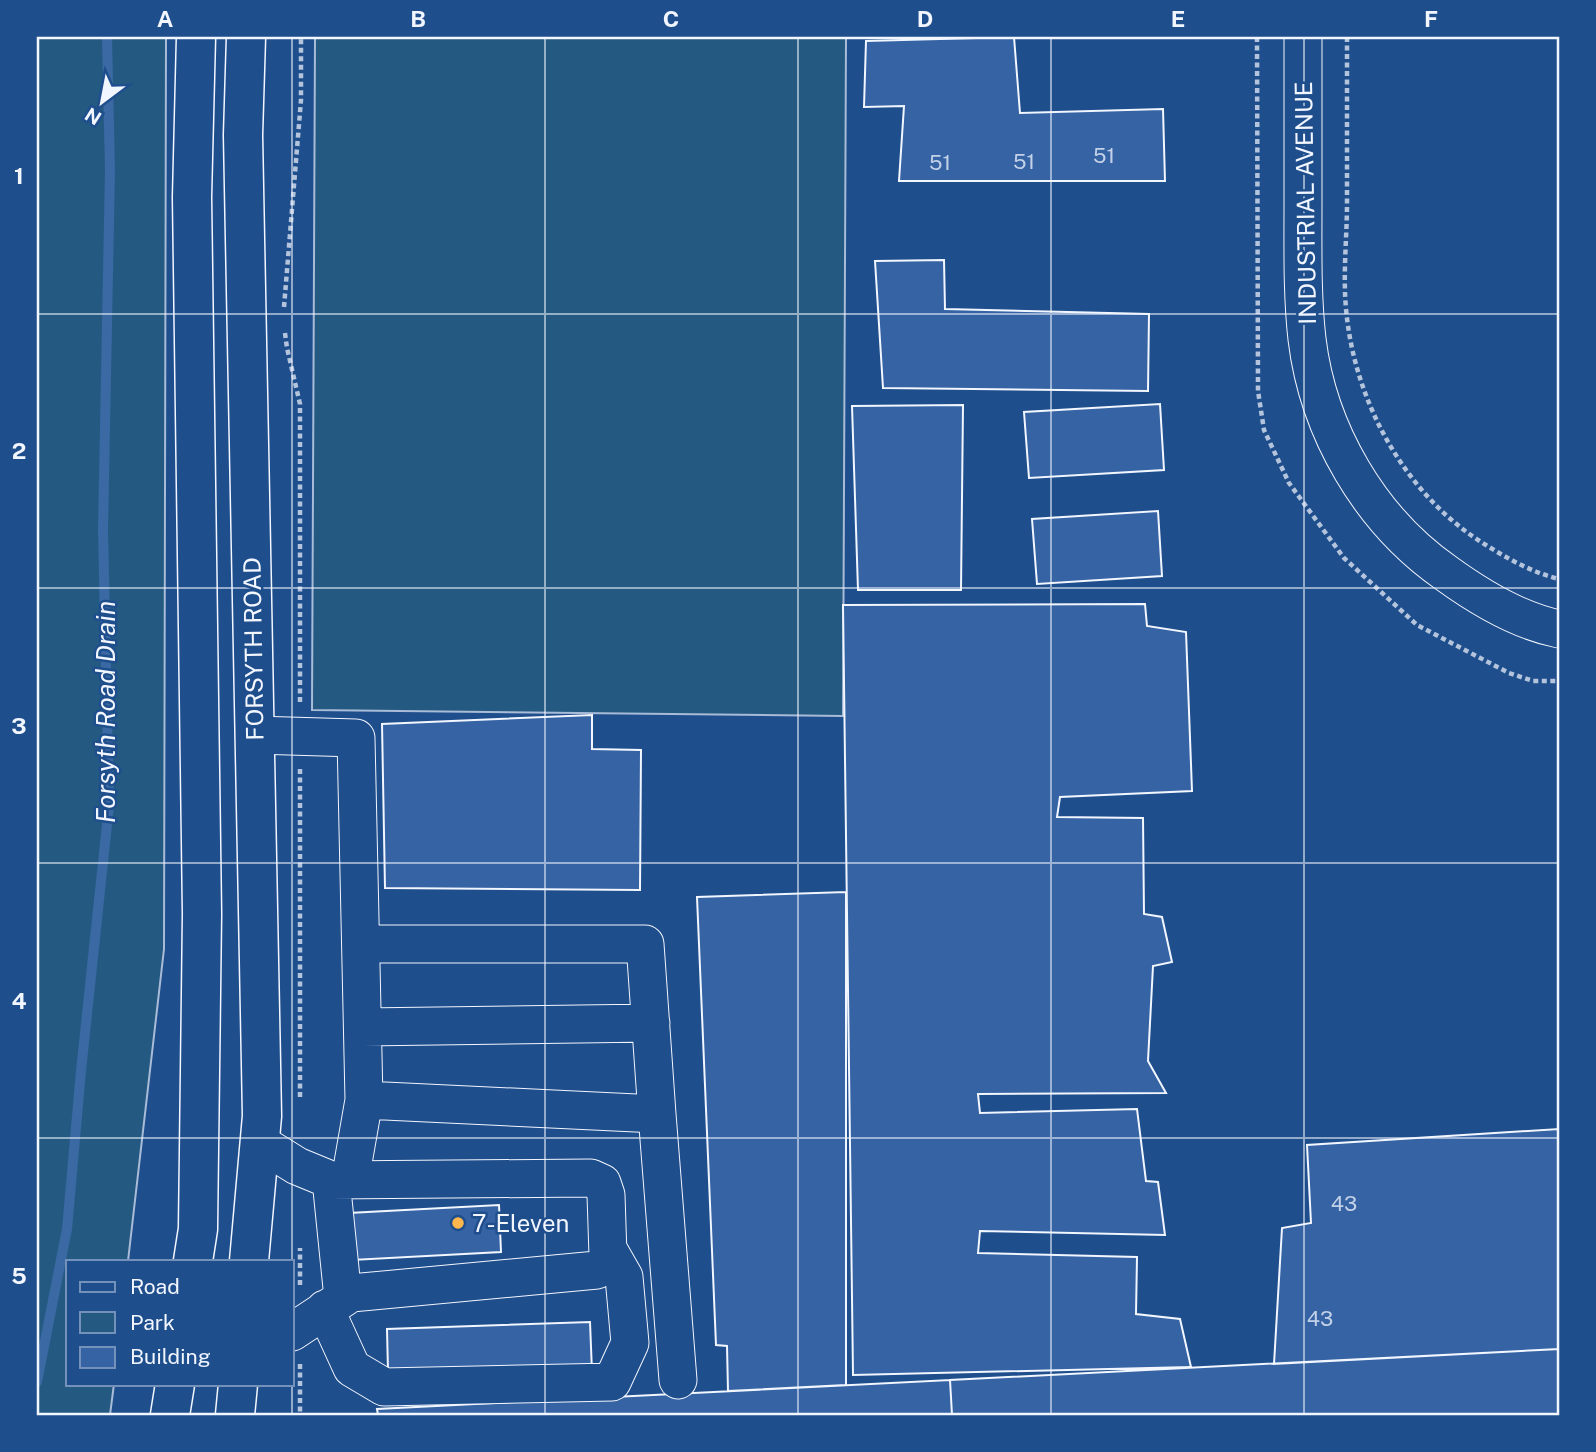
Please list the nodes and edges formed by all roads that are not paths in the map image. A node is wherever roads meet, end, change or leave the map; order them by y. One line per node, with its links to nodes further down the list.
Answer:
1 (196, 37): 14 (highway)
2 (246, 37): 5 (highway, FORSYTH ROAD)
3 (1303, 37): 4 (street, INDUSTRIAL AVENUE)
4 (1559, 629)
5 (255, 735): 6 (street); 11 (highway, FORSYTH ROAD)
6 (361, 944): 7 (street); 8 (street)
7 (651, 1023): 8 (street); 10 (street)
8 (363, 1027): 9 (street)
9 (364, 1100): 10 (street); 12 (street)
10 (657, 1114): 18 (street)
11 (260, 1143): 12 (street); 15 (highway, FORSYTH ROAD)
12 (340, 1180): 13 (street); 16 (street)
13 (608, 1249): 16 (street); 16 (street)
14 (193, 1260)
15 (249, 1260)
16 (334, 1303): 17 (street)
17 (294, 1331)
18 (678, 1380)
19 (175, 1386): 21 (highway)
20 (238, 1386): 22 (highway)
21 (170, 1415)
22 (235, 1415)

